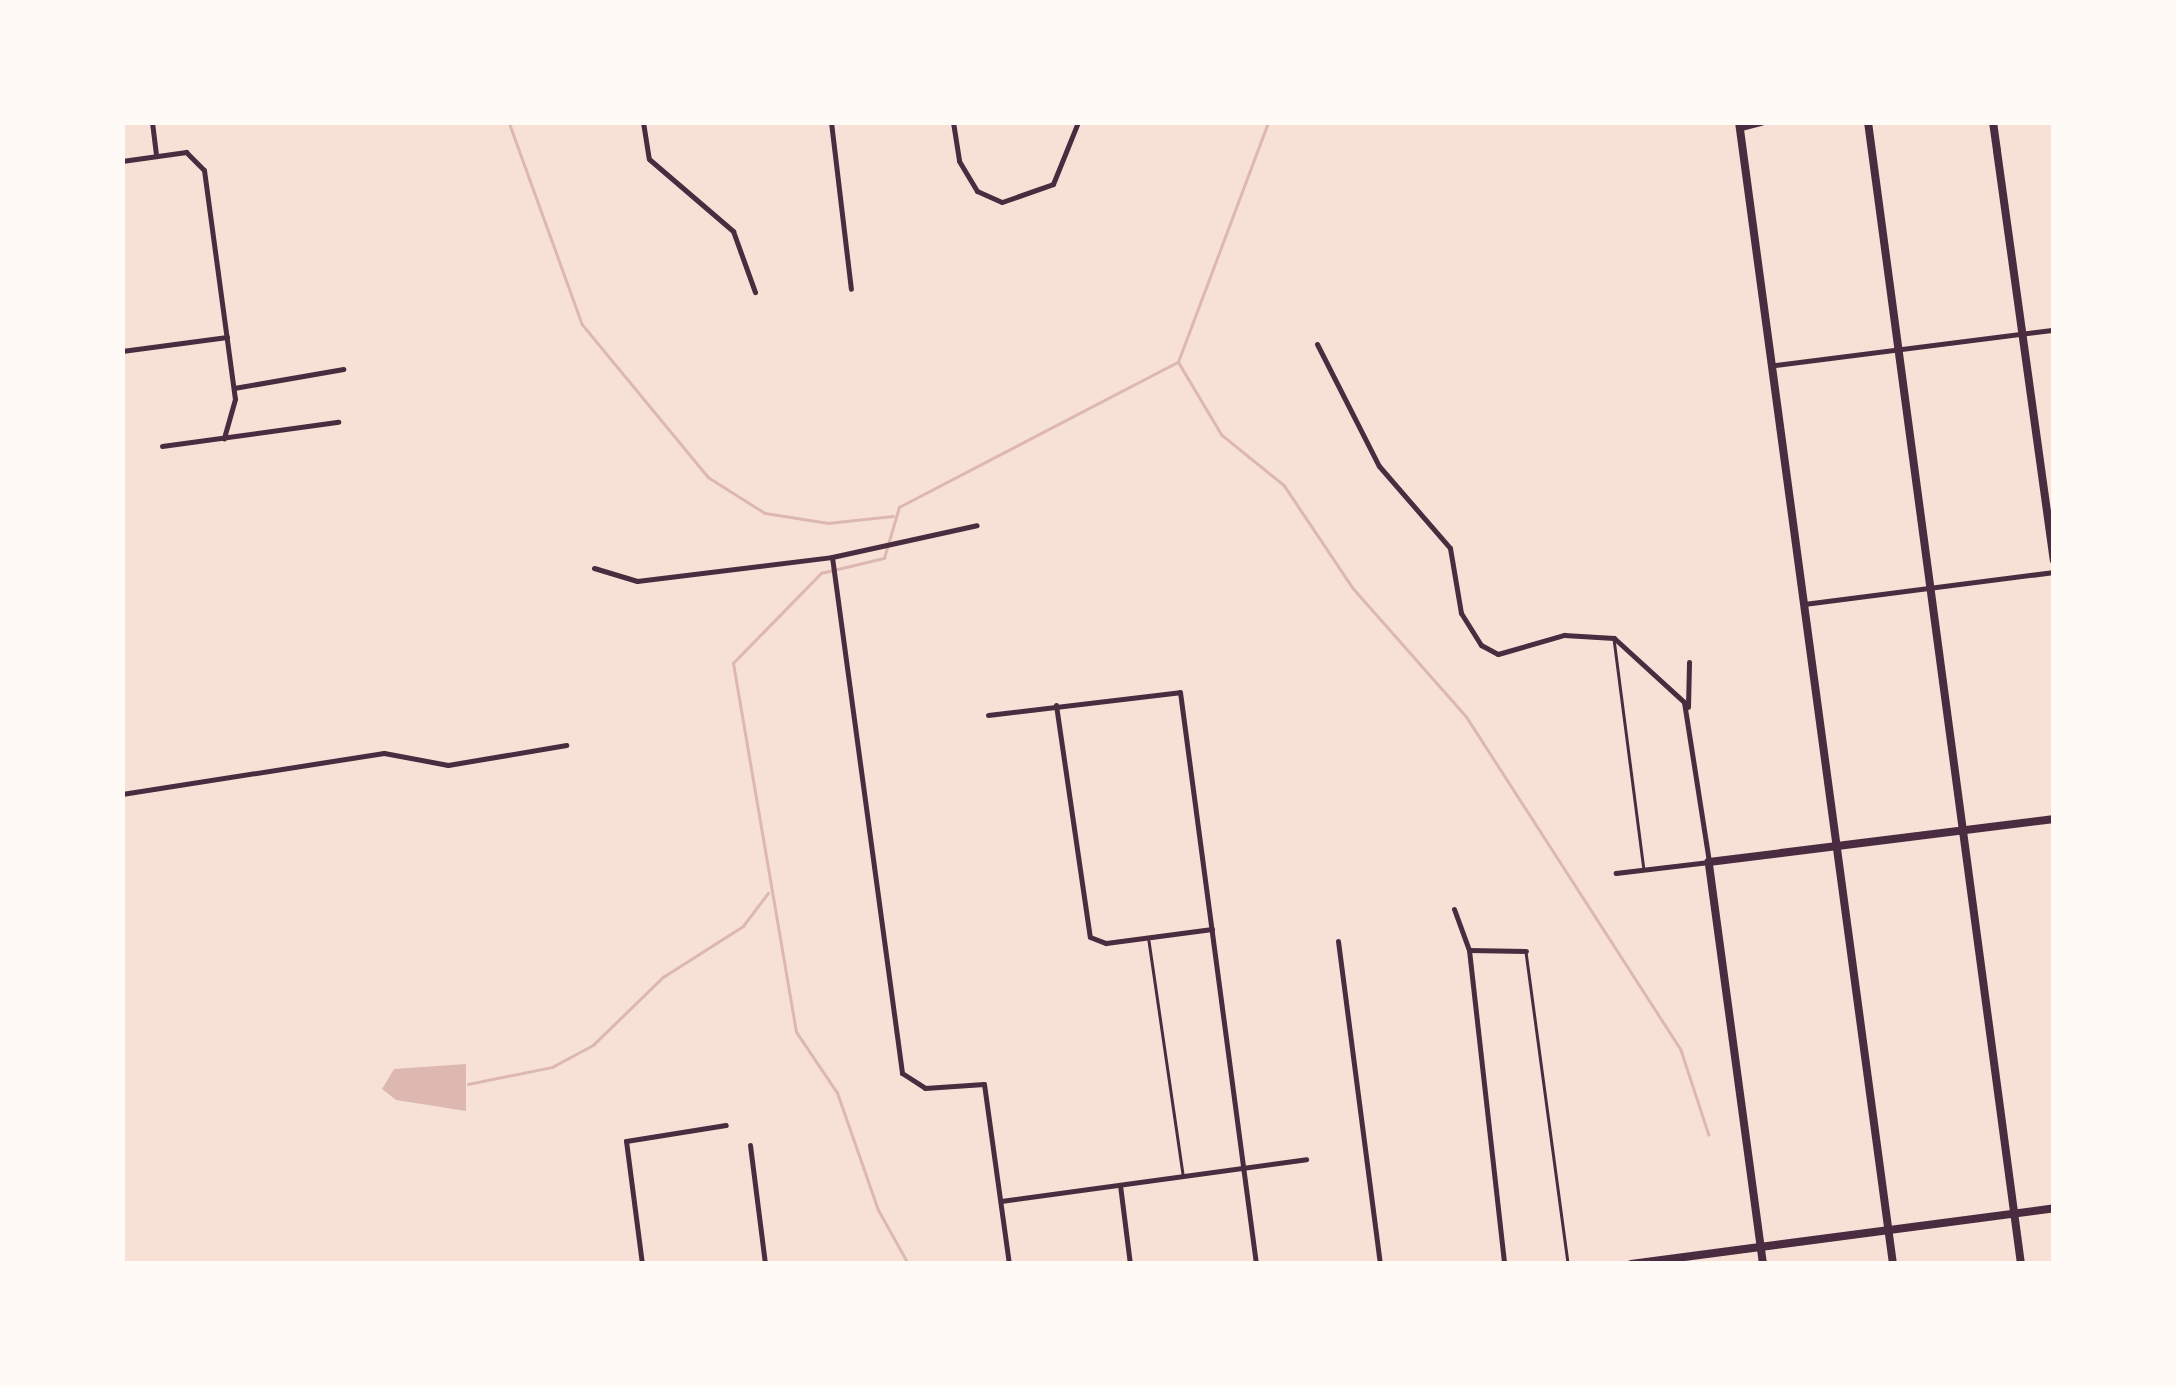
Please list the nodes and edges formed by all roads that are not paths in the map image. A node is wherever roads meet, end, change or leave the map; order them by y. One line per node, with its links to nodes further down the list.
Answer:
1 (152, 122): 10 (street)
2 (643, 122): 13 (street)
3 (831, 122): 12 (street)
4 (953, 122): 5 (street)
5 (1078, 122)
6 (1761, 122): 9 (street)
7 (1868, 122): 18 (street)
8 (1993, 122): 15 (street)
9 (1740, 125): 20 (street)
10 (156, 156): 11 (street); 16 (street)
11 (122, 160)
12 (851, 289)
13 (755, 292)
14 (2054, 330): 15 (street)
15 (2022, 334): 18 (street); 27 (street)
16 (227, 338): 19 (street); 22 (street)
17 (1317, 344): 34 (street)
18 (1898, 350): 20 (street); 32 (street)
19 (122, 351)
20 (1775, 366): 33 (street)
21 (342, 369): 22 (street)
22 (234, 388): 24 (street)
23 (338, 422): 24 (street)
24 (224, 438): 25 (street)
25 (162, 446)
26 (978, 525): 28 (street)
27 (2052, 540): 29 (street)
28 (832, 558): 30 (street); 59 (street)
29 (2054, 560)
30 (594, 568)
31 (2054, 572): 32 (street)
32 (1930, 588): 33 (street); 42 (street)
33 (1804, 604): 43 (street)
34 (1614, 638): 37 (street); 45 (lane)
35 (1689, 662): 37 (street)
36 (1056, 705): 38 (street); 48 (street); 49 (street)
37 (1688, 710): 44 (street)
38 (988, 715)
39 (566, 745): 40 (street)
40 (122, 794)
41 (2054, 820): 42 (street)
42 (1962, 828): 43 (street); 61 (street)
43 (1837, 845): 44 (street); 62 (street)
44 (1709, 862): 45 (street); 63 (street)
45 (1644, 870): 46 (street)
46 (1616, 873)
47 (1454, 909): 51 (street)
48 (1212, 929): 49 (street); 56 (street)
49 (1148, 938): 57 (lane)
50 (1338, 941): 70 (street)
51 (1468, 950): 52 (street); 71 (street)
52 (1526, 950): 72 (lane)
53 (726, 1124): 65 (street)
54 (750, 1145): 66 (street)
55 (1306, 1159): 56 (street)
56 (1242, 1169): 57 (street); 69 (street)
57 (1184, 1176): 58 (street)
58 (1120, 1185): 59 (street); 68 (street)
59 (1001, 1200): 67 (street)
60 (2054, 1208): 61 (street)
61 (2014, 1214): 62 (street); 75 (street)
62 (1888, 1230): 63 (street); 74 (street)
63 (1760, 1246): 64 (street); 73 (street)
64 (1632, 1263)
65 (642, 1264)
66 (765, 1264)
67 (1009, 1264)
68 (1130, 1264)
69 (1256, 1264)
70 (1380, 1264)
71 (1504, 1264)
72 (1568, 1264)
73 (1763, 1264)
74 (1892, 1264)
75 (2020, 1264)

